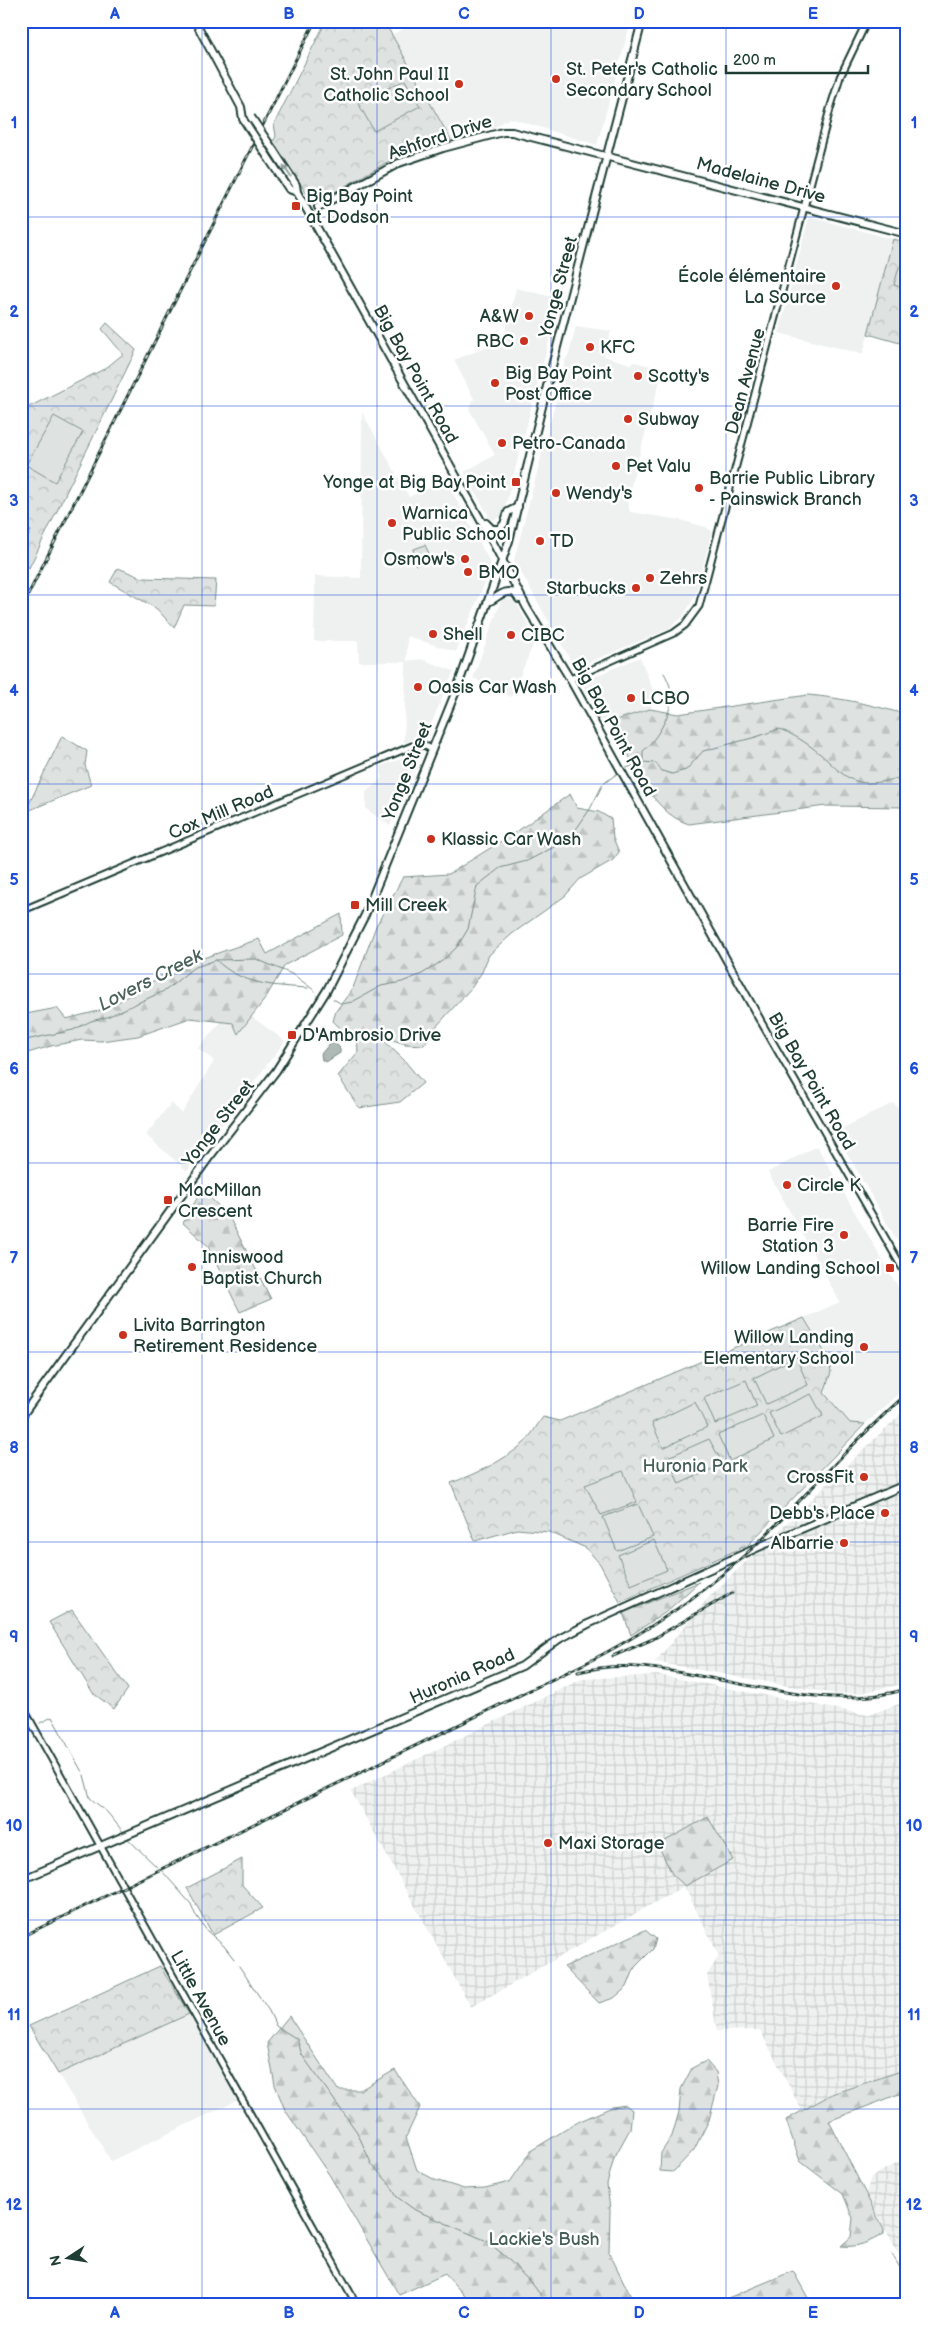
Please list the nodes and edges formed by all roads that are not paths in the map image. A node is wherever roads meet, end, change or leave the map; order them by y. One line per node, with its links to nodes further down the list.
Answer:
1 (195, 21): 4 (main road, Big Bay Point Road)
2 (642, 21): 5 (main road, Yonge Street)
3 (867, 21): 7 (street, Dean Avenue)
4 (241, 107): 6 (main road, Big Bay Point Road, one-way to 4, bridge); 6 (main road, Big Bay Point Road, bridge)
5 (608, 156): 7 (main road, Madelaine Drive); 8 (main road, Ashford Drive); 10 (main road, Yonge Street)
6 (297, 192): 11 (main road, Big Bay Point Road)
7 (804, 207): 9 (main road, Madelaine Drive); 15 (street, Dean Avenue)
8 (318, 208)
9 (907, 234)
10 (518, 507): 11 (main road); 12 (main road, Yonge Street)
11 (478, 516): 12 (main road, Big Bay Point Road)
12 (502, 560): 13 (main road, Yonge Street); 14 (main road, Big Bay Point Road)
13 (488, 602): 14 (main road); 16 (main road, Yonge Street)
14 (527, 608): 15 (main road, Big Bay Point Road)
15 (570, 679): 18 (main road, Big Bay Point Road)
16 (431, 749): 17 (street, Cox Mill Road); 20 (main road, Yonge Street)
17 (21, 911)
18 (760, 1020): 19 (street, Big Bay Point Road)
19 (907, 1276)
20 (21, 1417)
21 (907, 1484): 23 (main road, Huronia Road)
22 (21, 1704): 23 (street, Little Avenue)
23 (101, 1847): 24 (main road, Huronia Road); 25 (street, Little Avenue)
24 (21, 1880)
25 (357, 2305)

